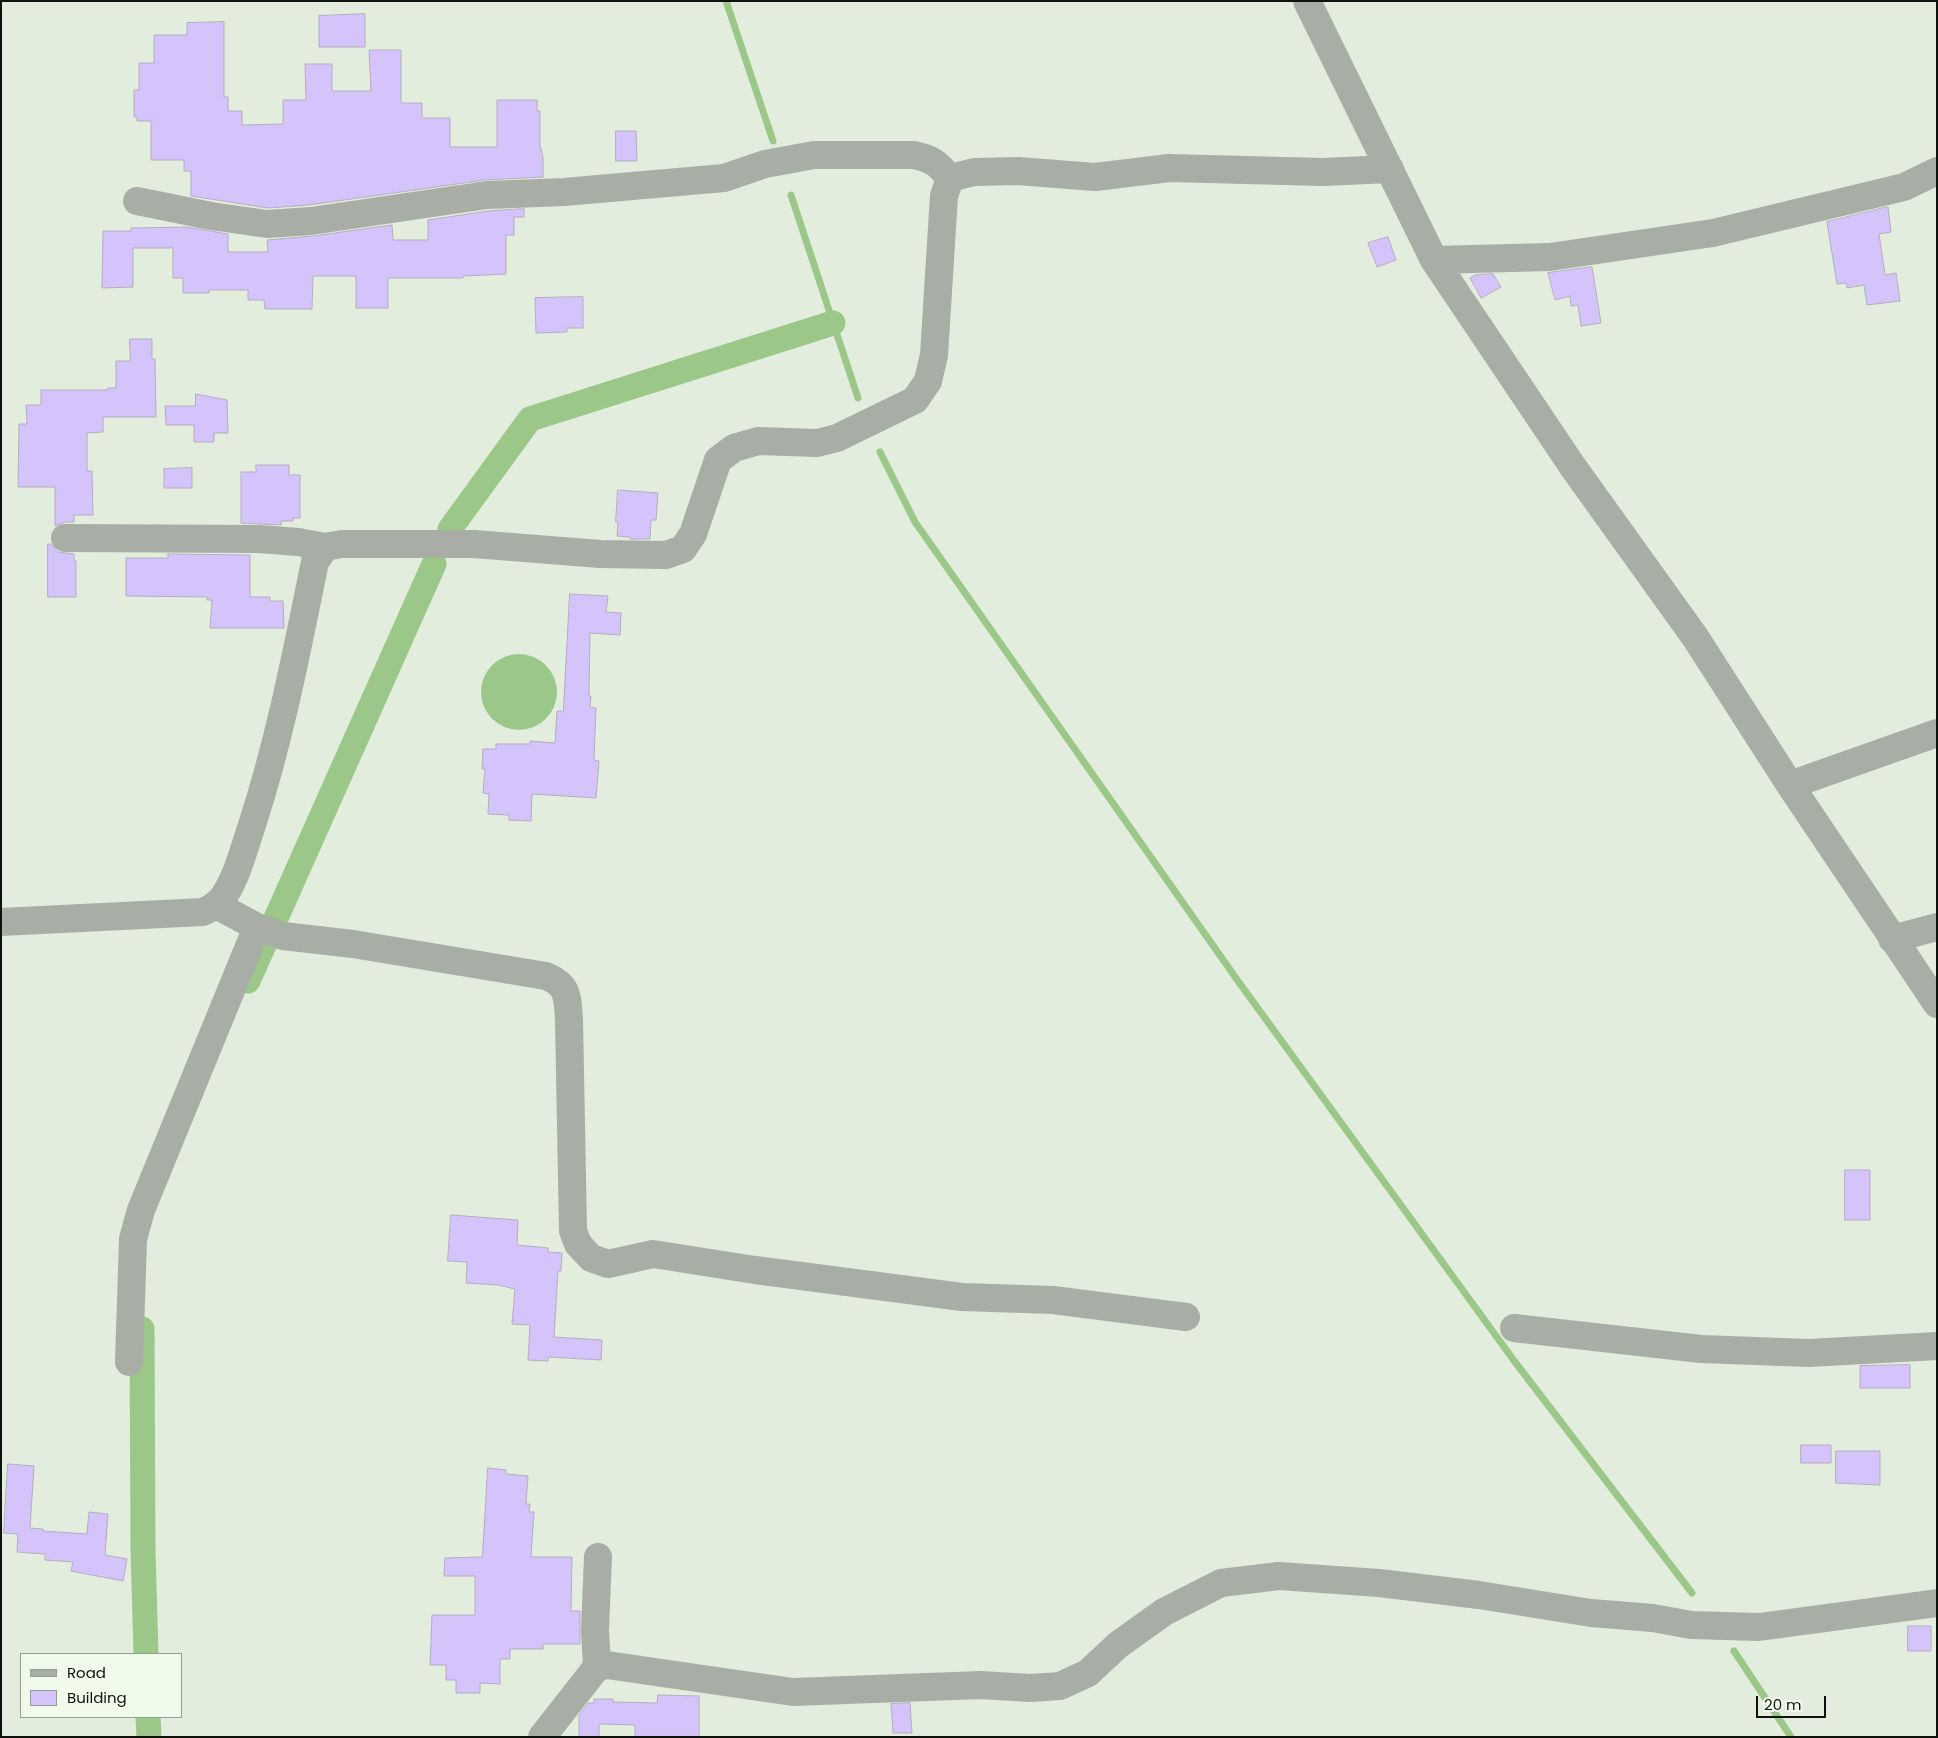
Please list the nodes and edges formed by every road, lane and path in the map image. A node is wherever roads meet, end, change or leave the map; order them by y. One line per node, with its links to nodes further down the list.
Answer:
1 (1307, 1): 2 (street)
2 (1390, 169): 4 (street); 6 (street)
3 (1937, 171): 6 (street)
4 (950, 178): 5 (street); 8 (street)
5 (137, 200)
6 (1434, 260): 10 (street)
7 (65, 538): 8 (street)
8 (325, 547): 11 (street)
9 (1937, 733): 10 (street)
10 (1790, 785): 15 (street)
11 (216, 905): 12 (street); 14 (street)
12 (1, 922)
13 (1937, 927): 15 (street)
14 (268, 931): 17 (street); 20 (street)
15 (1892, 939): 16 (street)
16 (1937, 1004)
17 (1186, 1317)
18 (1514, 1328): 19 (street)
19 (1937, 1346)
20 (129, 1362)
21 (598, 1557): 23 (street)
22 (1937, 1603): 23 (street)
23 (597, 1667): 24 (street)
24 (542, 1737)

